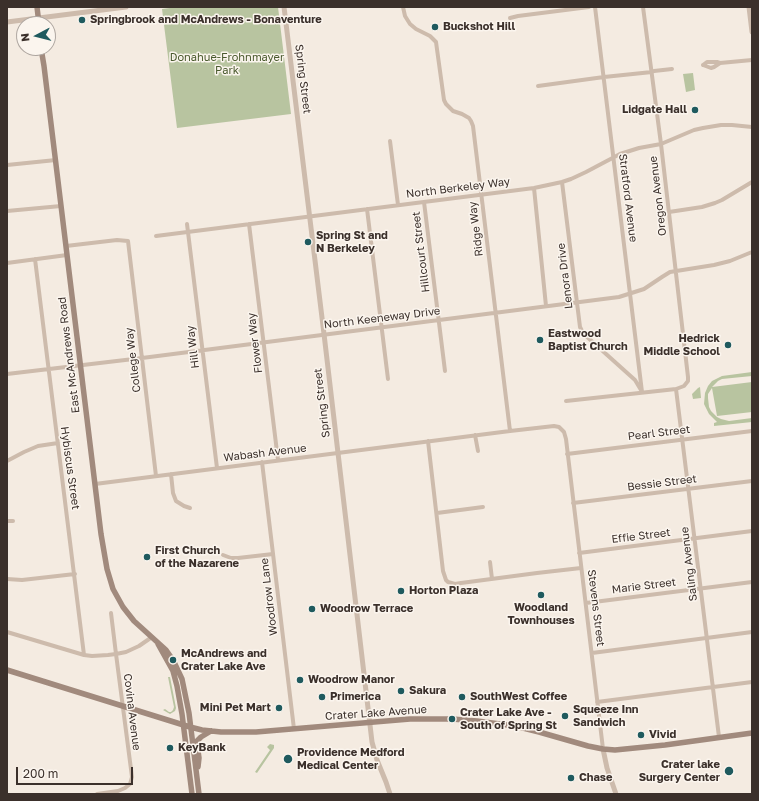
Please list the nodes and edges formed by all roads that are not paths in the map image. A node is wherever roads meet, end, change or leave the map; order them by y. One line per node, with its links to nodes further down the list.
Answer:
1 (126, 7): 8 (street)
2 (284, 7): 34 (street, Spring Street)
3 (403, 7): 27 (street, Ridge Way)
4 (589, 7): 9 (street)
5 (595, 7): 16 (street, Stratford Avenue)
6 (643, 7): 15 (street, Oregon Avenue)
7 (749, 7): 10 (street)
8 (56, 18)
9 (510, 18)
10 (752, 32)
11 (42, 56): 22 (main road, East McAndrews Road)
12 (752, 60): 13 (street)
13 (720, 63)
14 (672, 68): 15 (street)
15 (652, 72): 16 (street); 20 (street, Oregon Avenue)
16 (604, 77): 17 (street); 21 (street, Stratford Avenue)
17 (538, 86)
18 (752, 127): 20 (street, North Berkeley Way)
19 (390, 141): 29 (street)
20 (661, 144): 21 (street, North Berkeley Way); 33 (street, Oregon Avenue)
21 (613, 158): 24 (street, North Berkeley Way); 45 (street, Stratford Avenue)
22 (56, 160): 23 (street); 30 (main road, East McAndrews Road)
23 (7, 165)
24 (562, 182): 26 (street, North Berkeley Way); 46 (street, Lenora Drive)
25 (752, 182): 33 (street)
26 (534, 188): 27 (street, North Berkeley Way); 47 (street)
27 (481, 194): 28 (street, North Berkeley Way); 48 (street, Ridge Way)
28 (424, 202): 29 (street, North Berkeley Way); 49 (street, Hillcourt Street)
29 (398, 205): 31 (street, North Berkeley Way)
30 (61, 206): 32 (street); 39 (main road, East McAndrews Road)
31 (367, 209): 34 (street, North Berkeley Way); 50 (street)
32 (7, 211)
33 (670, 212): 44 (street, Oregon Avenue)
34 (310, 216): 36 (street, North Berkeley Way); 51 (street, Spring Street)
35 (188, 224): 37 (street, Hill Way)
36 (249, 224): 37 (street, North Berkeley Way); 52 (street, Flower Way)
37 (188, 232): 38 (street, North Berkeley Way); 53 (street, Hill Way)
38 (156, 236)
39 (66, 246): 41 (main road, East McAndrews Road); 54 (street, College Way)
40 (752, 252): 44 (street, North Keeneway Drive)
41 (67, 255): 42 (street); 55 (main road, East McAndrews Road)
42 (35, 259): 43 (street); 56 (street, Hybiscus Street)
43 (7, 263)
44 (676, 271): 45 (street, North Keeneway Drive); 60 (street, Oregon Avenue)
45 (630, 294): 46 (street, North Keeneway Drive); 61 (street, Stratford Avenue)
46 (577, 302): 47 (street, North Keeneway Drive); 61 (street, Lenora Drive)
47 (546, 306): 48 (street, North Keeneway Drive)
48 (495, 313): 49 (street, North Keeneway Drive); 64 (street, Ridge Way)
49 (439, 320): 50 (street, North Keeneway Drive); 57 (street, Hillcourt Street)
50 (381, 327): 51 (street, North Keeneway Drive); 59 (street)
51 (324, 334): 52 (street, North Keeneway Drive); 71 (street, Spring Street)
52 (264, 342): 53 (street, North Keeneway Drive); 73 (street, Flower Way)
53 (203, 350): 54 (street, North Keeneway Drive); 76 (street, Hill Way)
54 (142, 358): 55 (street, North Keeneway Drive); 78 (street, College Way)
55 (81, 365): 56 (street, North Keeneway Drive); 80 (main road, East McAndrews Road)
56 (48, 369): 58 (street, North Keeneway Drive); 69 (street, Hybiscus Street)
57 (445, 371)
58 (7, 374)
59 (388, 379)
60 (676, 388): 61 (street); 67 (street, Saling Avenue)
61 (642, 392): 62 (street)
62 (566, 401)
63 (557, 426): 64 (street, Wabash Avenue); 72 (street, Stevens Street)
64 (510, 431): 66 (street, Wabash Avenue)
65 (752, 431): 67 (street, Pearl Street)
66 (475, 435): 68 (street, Wabash Avenue); 70 (street)
67 (683, 439): 72 (street, Pearl Street); 81 (street, Saling Avenue)
68 (428, 441): 71 (street, Wabash Avenue); 85 (street)
69 (58, 443): 74 (street); 95 (street, Hybiscus Street)
70 (478, 451)
71 (338, 452): 73 (street, Wabash Avenue); 115 (street, Spring Street)
72 (567, 454): 82 (street, Stevens Street)
73 (278, 460): 75 (street, Wabash Avenue)
74 (7, 462)
75 (262, 462): 76 (street, Wabash Avenue); 91 (street, Woodrow Lane)
76 (217, 468): 77 (street, Wabash Avenue)
77 (171, 474): 78 (street, Wabash Avenue); 84 (street)
78 (156, 476): 80 (street, Wabash Avenue)
79 (752, 481): 81 (street, Bessie Street)
80 (95, 484): 104 (main road, East McAndrews Road)
81 (689, 488): 82 (street, Bessie Street); 89 (street, Saling Avenue)
82 (573, 504): 90 (street, Stevens Street)
83 (483, 507): 85 (street)
84 (190, 508)
85 (437, 512): 97 (street)
86 (7, 521): 87 (street)
87 (13, 521)
88 (752, 531): 89 (street, Effie Street)
89 (694, 538): 90 (street, Effie Street); 99 (street, Saling Avenue)
90 (579, 553): 94 (street, Stevens Street)
91 (273, 554): 92 (street); 118 (street, Woodrow Lane)
92 (222, 555)
93 (490, 562): 97 (street)
94 (581, 568): 97 (street); 100 (street, Stevens Street)
95 (75, 574): 96 (street); 109 (street, Hybiscus Street)
96 (7, 579)
97 (492, 579)
98 (752, 582): 99 (street, Marie Street)
99 (701, 588): 100 (street, Marie Street); 105 (street, Saling Avenue)
100 (586, 603): 107 (street, Stevens Street)
101 (112, 613): 108 (street, Covina Avenue)
102 (7, 632): 109 (street)
103 (752, 632): 105 (street)
104 (152, 637): 106 (main road, East McAndrews Road); 108 (street)
105 (706, 638): 107 (street); 112 (street, Saling Avenue)
106 (157, 642): 116 (main road, East McAndrews Road); 117 (main road, East McAndrews Road)
107 (592, 653): 113 (street, Stevens Street)
108 (116, 654): 109 (street); 114 (street, Covina Avenue)
109 (84, 655)
110 (7, 670): 114 (main road, Crater Lake Avenue)
111 (752, 682): 112 (street)
112 (712, 687): 113 (street); 121 (street, Saling Avenue)
113 (597, 702): 122 (street, Stevens Street)
114 (123, 706): 116 (main road, Crater Lake Avenue); 124 (street, Covina Avenue)
115 (370, 723): 118 (main road, Crater Lake Avenue); 122 (main road, Crater Lake Avenue); 127 (street, Spring Street)
116 (183, 725): 117 (main road, Crater Lake Avenue); 125 (main road, East McAndrews Road)
117 (190, 727): 119 (main road, Crater Lake Avenue); 123 (main road, East McAndrews Road)
118 (294, 729): 119 (main road, Crater Lake Avenue)
119 (211, 731): 123 (main road)
120 (752, 733): 121 (main road, Crater Lake Avenue)
121 (719, 737): 122 (main road, Crater Lake Avenue)
122 (603, 749): 128 (street, Stevens Street)
123 (197, 777): 126 (main road, East McAndrews Road)
124 (97, 794)
125 (192, 794)
126 (199, 794)
127 (390, 794)
128 (616, 794)

